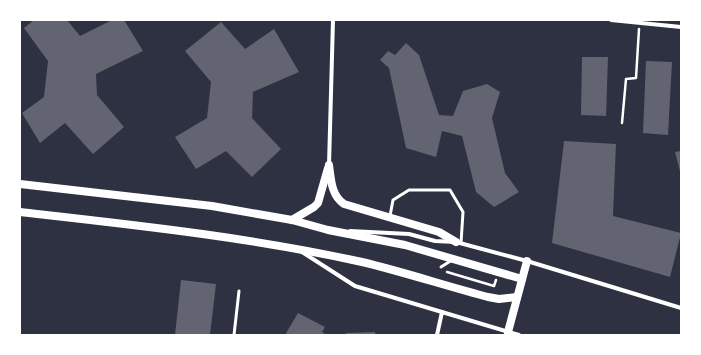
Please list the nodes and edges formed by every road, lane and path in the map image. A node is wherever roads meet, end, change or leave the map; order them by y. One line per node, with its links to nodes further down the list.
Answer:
1 (333, 20): 6 (street)
2 (611, 20): 3 (street)
3 (640, 23): 4 (street); 5 (path)
4 (681, 27)
5 (622, 122)
6 (329, 165): 9 (main road); 10 (main road)
7 (20, 184): 10 (main road)
8 (20, 212): 13 (main road)
9 (389, 218): 12 (main road); 12 (lane)
10 (292, 220): 11 (main road)
11 (328, 230): 12 (street); 14 (main road)
12 (459, 242): 15 (street)
13 (300, 251): 20 (main road); 22 (street)
14 (453, 259): 16 (lane); 17 (main road)
15 (527, 261): 17 (main road); 21 (street)
16 (441, 268): 18 (path)
17 (522, 279): 20 (main road)
18 (494, 286)
19 (239, 291): 24 (lane)
20 (517, 297): 23 (main road)
21 (681, 308)
22 (442, 312): 23 (street); 25 (street)
23 (508, 332): 26 (street)
24 (234, 335)
25 (437, 335)
26 (518, 335)

